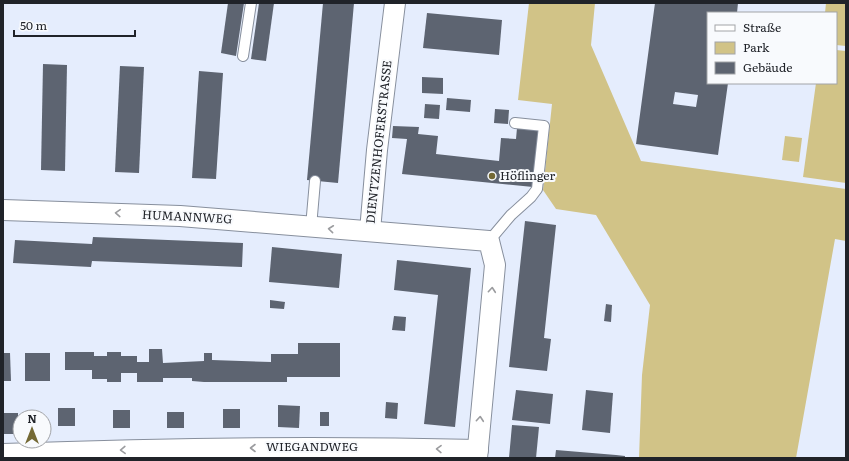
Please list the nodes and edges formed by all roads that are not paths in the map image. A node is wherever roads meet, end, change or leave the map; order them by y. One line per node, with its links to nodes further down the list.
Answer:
1 (251, 3): 3 (lane)
2 (395, 3): 8 (street, DIENTZENHOFERSTRASSE)
3 (243, 56)
4 (515, 123): 9 (lane)
5 (315, 181): 7 (lane)
6 (3, 210): 7 (street, HUMANNWEG, one-way to 6)
7 (311, 227): 8 (street, HUMANNWEG, one-way to 7)
8 (370, 231): 9 (street, DIENTZENHOFERSTRASSE)
9 (489, 241): 11 (street, one-way to 9)
10 (3, 454): 11 (street, WIEGANDWEG, one-way to 10)
11 (478, 454)

